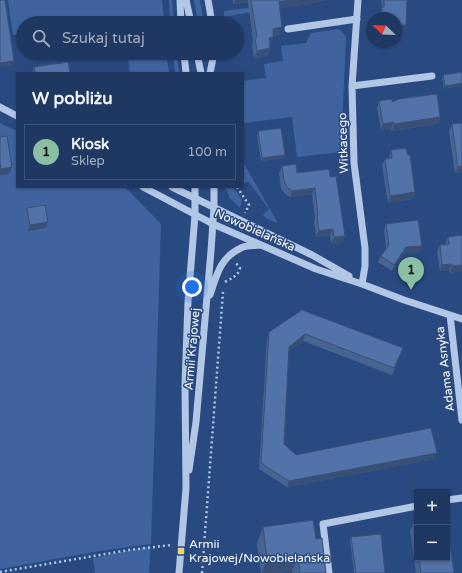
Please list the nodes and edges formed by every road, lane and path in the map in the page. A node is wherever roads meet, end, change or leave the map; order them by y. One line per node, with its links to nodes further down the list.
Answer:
1 (180, 0): 5 (street)
2 (186, 0): 6 (street)
3 (208, 0): 7 (street)
4 (358, 0): 8 (street, Witkacego)
5 (181, 16)
6 (189, 16)
7 (211, 16)
8 (357, 19): 9 (street); 17 (street, Witkacego)
9 (288, 29)
10 (185, 60): 13 (street)
11 (198, 60): 14 (street)
12 (213, 60): 15 (street)
13 (186, 72)
14 (201, 72)
15 (210, 72)
16 (432, 76): 17 (street)
17 (352, 86): 32 (street, Witkacego)
18 (0, 107): 19 (street)
19 (16, 115)
20 (145, 188): 28 (street, Nowobielańska)
21 (174, 188): 25 (street, Nowobielańska)
22 (195, 188): 25 (street, Armii Krajowej)
23 (214, 188): 27 (street, Armii Krajowej)
24 (238, 188): 26 (path)
25 (195, 197): 27 (street, Nowobielańska); 28 (street, Armii Krajowej)
26 (249, 205)
27 (214, 207): 29 (street, Armii Krajowej); 32 (street, Nowobielańska)
28 (195, 215): 29 (street, Nowobielańska); 37 (street, Armii Krajowej)
29 (213, 224): 30 (street, Nowobielańska); 33 (street, Armii Krajowej)
30 (261, 244): 32 (street, Nowobielańska); 33 (street)
31 (240, 268): 44 (path)
32 (362, 284): 34 (street, Nowobielańska)
33 (206, 304): 37 (street, Armii Krajowej)
34 (450, 315): 35 (street, Nowobielańska); 36 (street, Adama Asnyka)
35 (462, 319)
36 (462, 420)
37 (186, 488): 43 (street, Armii Krajowej)
38 (462, 498): 39 (street)
39 (450, 500)
40 (414, 507): 45 (street)
41 (170, 545): 42 (path)
42 (0, 572)
43 (179, 573)
44 (202, 573)
45 (329, 573)

